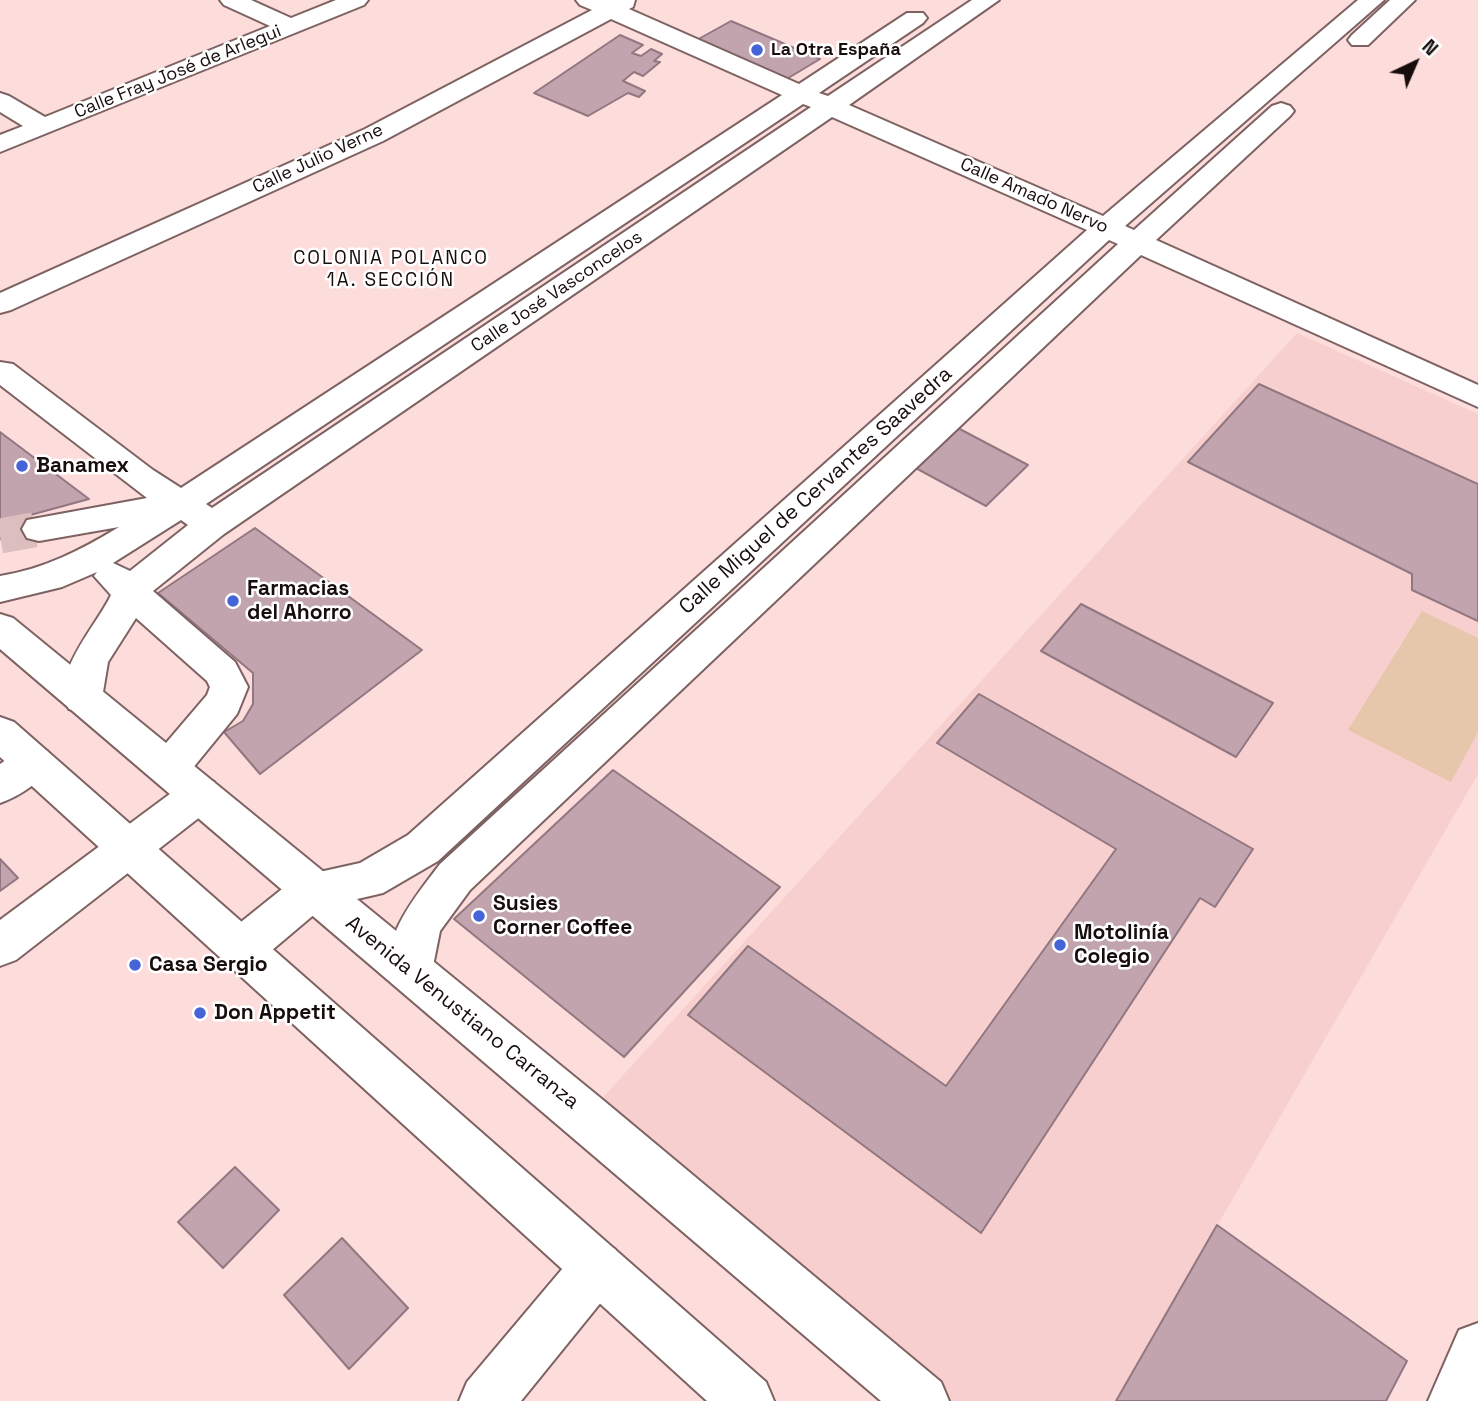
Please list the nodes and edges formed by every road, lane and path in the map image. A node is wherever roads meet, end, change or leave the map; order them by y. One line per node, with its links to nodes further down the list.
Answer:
1 (232, 0): 8 (street)
2 (356, 0): 8 (street, Calle Fray José de Arlegui)
3 (987, 0): 7 (street, Calle José Vasconcelos)
4 (1373, 0): 10 (street, Calle Miguel de Cervantes Saavedra)
5 (1403, 0): 10 (street, Calle Miguel de Cervantes Saavedra)
6 (602, 2): 12 (street, Calle Amado Nervo); 21 (street, Calle Julio Verne)
7 (939, 13): 9 (street, Calle José Vasconcelos); 11 (street, Calle José Vasconcelos)
8 (291, 27): 15 (street, Calle Fray José de Arlegui)
9 (837, 68): 11 (street); 12 (street, Calle José Vasconcelos)
10 (1298, 79): 17 (street, Calle Miguel de Cervantes Saavedra)
11 (869, 81): 14 (street, Calle José Vasconcelos)
12 (799, 93): 14 (street, Calle Amado Nervo); 18 (street, Calle José Vasconcelos)
13 (0, 101): 15 (street)
14 (831, 106): 19 (street, Calle Amado Nervo); 20 (street, Calle José Vasconcelos)
15 (42, 127): 16 (street, Calle Fray José de Arlegui)
16 (0, 144)
17 (1190, 175): 19 (street, Calle Miguel de Cervantes Saavedra); 22 (street, Calle Miguel de Cervantes Saavedra)
18 (612, 217): 20 (street); 26 (street, Calle José Vasconcelos)
19 (1106, 228): 22 (street, Calle Amado Nervo); 25 (street, Calle Miguel de Cervantes Saavedra)
20 (644, 232): 29 (street, Calle José Vasconcelos)
21 (133, 233): 23 (street, Calle Julio Verne); 24 (street, Calle Julio Verne)
22 (1138, 242): 27 (street, Calle Miguel de Cervantes Saavedra); 30 (street, Calle Amado Nervo)
23 (0, 283)
24 (0, 304)
25 (970, 349): 27 (street); 31 (street, Calle Miguel de Cervantes Saavedra)
26 (395, 362): 29 (street); 35 (street, Calle José Vasconcelos)
27 (1002, 366): 32 (street, Calle Miguel de Cervantes Saavedra)
28 (2, 371): 35 (street)
29 (422, 383): 36 (street, Calle José Vasconcelos)
30 (1472, 385)
31 (928, 390): 32 (street); 33 (street, Calle Miguel de Cervantes Saavedra)
32 (960, 408): 34 (street, Calle Miguel de Cervantes Saavedra)
33 (874, 439): 34 (street); 49 (street, Calle Miguel de Cervantes Saavedra)
34 (908, 456): 52 (street, Calle Miguel de Cervantes Saavedra)
35 (182, 503): 36 (street); 37 (street); 38 (street, Calle José Vasconcelos)
36 (212, 525): 40 (street, Calle José Vasconcelos)
37 (39, 529)
38 (90, 561): 39 (street, Calle José Vasconcelos); 40 (street)
39 (0, 589)
40 (131, 590): 42 (street, Calle José Vasconcelos); 45 (street)
41 (0, 628): 42 (street, Avenida Venustiano Carranza)
42 (83, 698): 45 (street, Avenida Venustiano Carranza)
43 (0, 733): 44 (street)
44 (33, 762): 46 (street); 48 (street)
45 (169, 768): 47 (street, Avenida Venustiano Carranza)
46 (0, 786)
47 (200, 794): 48 (street); 49 (street, Avenida Venustiano Carranza)
48 (129, 848): 50 (street); 51 (street)
49 (312, 890): 51 (street, Calle Miguel de Cervantes Saavedra); 52 (street, Avenida Venustiano Carranza)
50 (0, 946)
51 (242, 948): 53 (street)
52 (410, 971): 57 (street, Avenida Venustiano Carranza)
53 (597, 1266): 55 (street); 56 (street)
54 (1478, 1349): 58 (street)
55 (486, 1401)
56 (747, 1401)
57 (922, 1401)
58 (1455, 1401)

